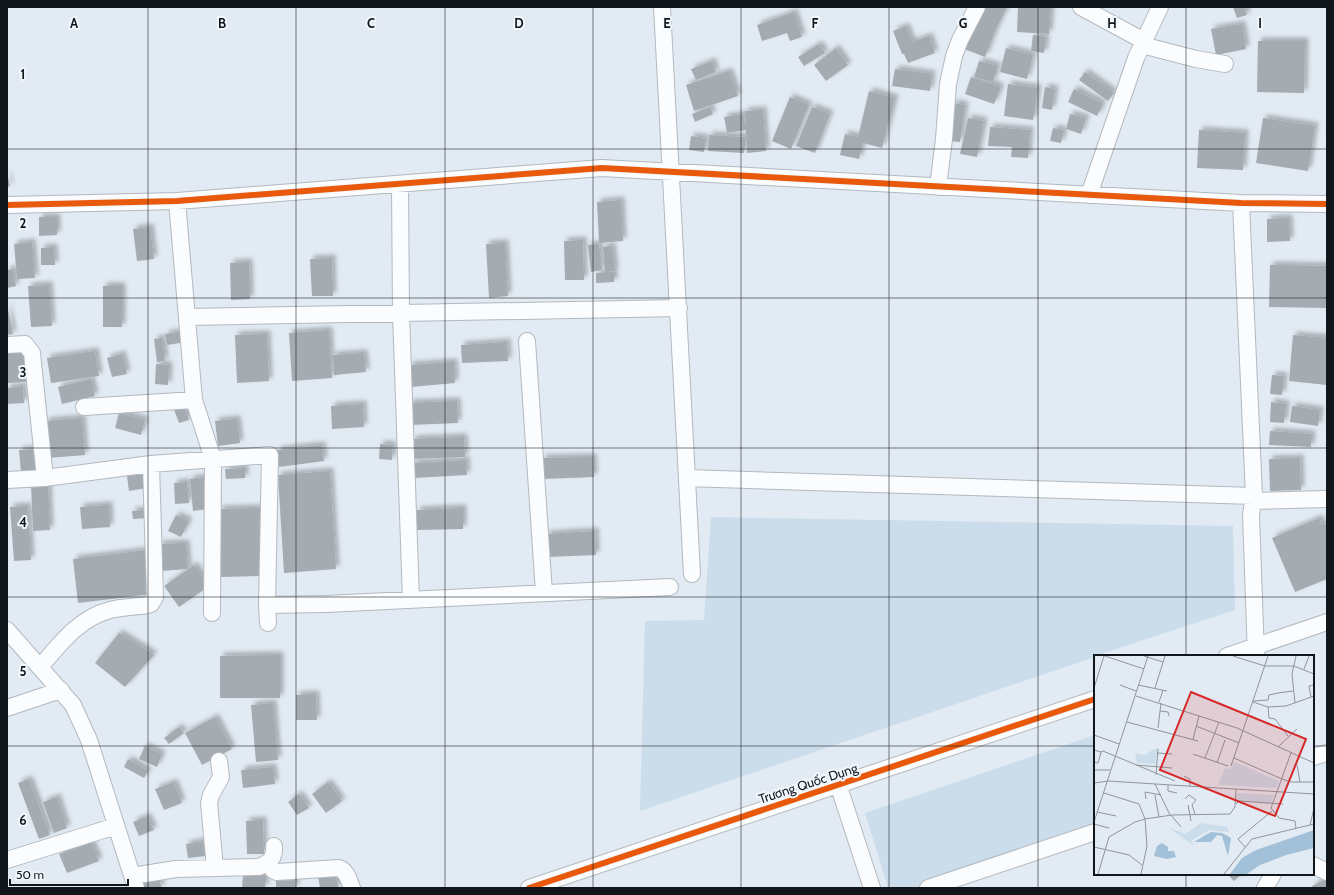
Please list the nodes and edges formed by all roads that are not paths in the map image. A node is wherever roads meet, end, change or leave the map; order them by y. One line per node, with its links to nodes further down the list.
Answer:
1 (662, 7): 7 (street)
2 (977, 7): 9 (street)
3 (1081, 7): 5 (street)
4 (1160, 7): 5 (street)
5 (1143, 43): 6 (street); 10 (street)
6 (1225, 64)
7 (670, 172): 8 (street); 9 (street); 15 (street)
8 (400, 184): 11 (street); 16 (street)
9 (938, 187): 10 (street)
10 (1089, 195): 12 (street)
11 (178, 201): 14 (street); 17 (street)
12 (1241, 203): 13 (street); 27 (street)
13 (1327, 204)
14 (7, 205)
15 (679, 308): 16 (street); 25 (street)
16 (401, 313): 17 (street); 32 (street)
17 (187, 317): 20 (street)
18 (527, 341): 31 (street)
19 (7, 345): 24 (street)
20 (194, 400): 21 (street); 22 (street)
21 (84, 407)
22 (213, 459): 23 (street); 33 (street); 34 (street)
23 (151, 464): 24 (street); 40 (street)
24 (45, 478): 26 (street)
25 (687, 478): 27 (street); 29 (street)
26 (7, 480)
27 (1253, 498): 28 (street); 38 (street)
28 (1327, 499)
29 (692, 574)
30 (670, 588): 31 (street)
31 (544, 593): 32 (street)
32 (411, 600): 33 (street)
33 (267, 605): 36 (street)
34 (212, 614)
35 (1327, 622): 38 (street)
36 (268, 623)
37 (7, 630): 40 (street)
38 (1256, 651): 39 (street)
39 (1233, 655)
40 (40, 667): 41 (street)
41 (61, 690): 43 (street); 48 (street)
42 (1094, 699): 47 (street, Trương Quốc Dụng)
43 (7, 708)
44 (1327, 753): 45 (street)
45 (1314, 758)
46 (219, 761): 54 (street)
47 (838, 784): 59 (street, Trương Quốc Dụng); 60 (street)
48 (116, 826): 51 (street); 57 (street)
49 (1094, 832): 61 (street)
50 (274, 846): 52 (street)
51 (7, 860)
52 (268, 863): 54 (street); 58 (street)
53 (1314, 866): 55 (street)
54 (215, 868): 57 (street)
55 (1327, 872)
56 (1272, 875): 62 (street)
57 (134, 882)
58 (352, 888)
59 (529, 888)
60 (872, 888)
61 (928, 888)
62 (1265, 888)

